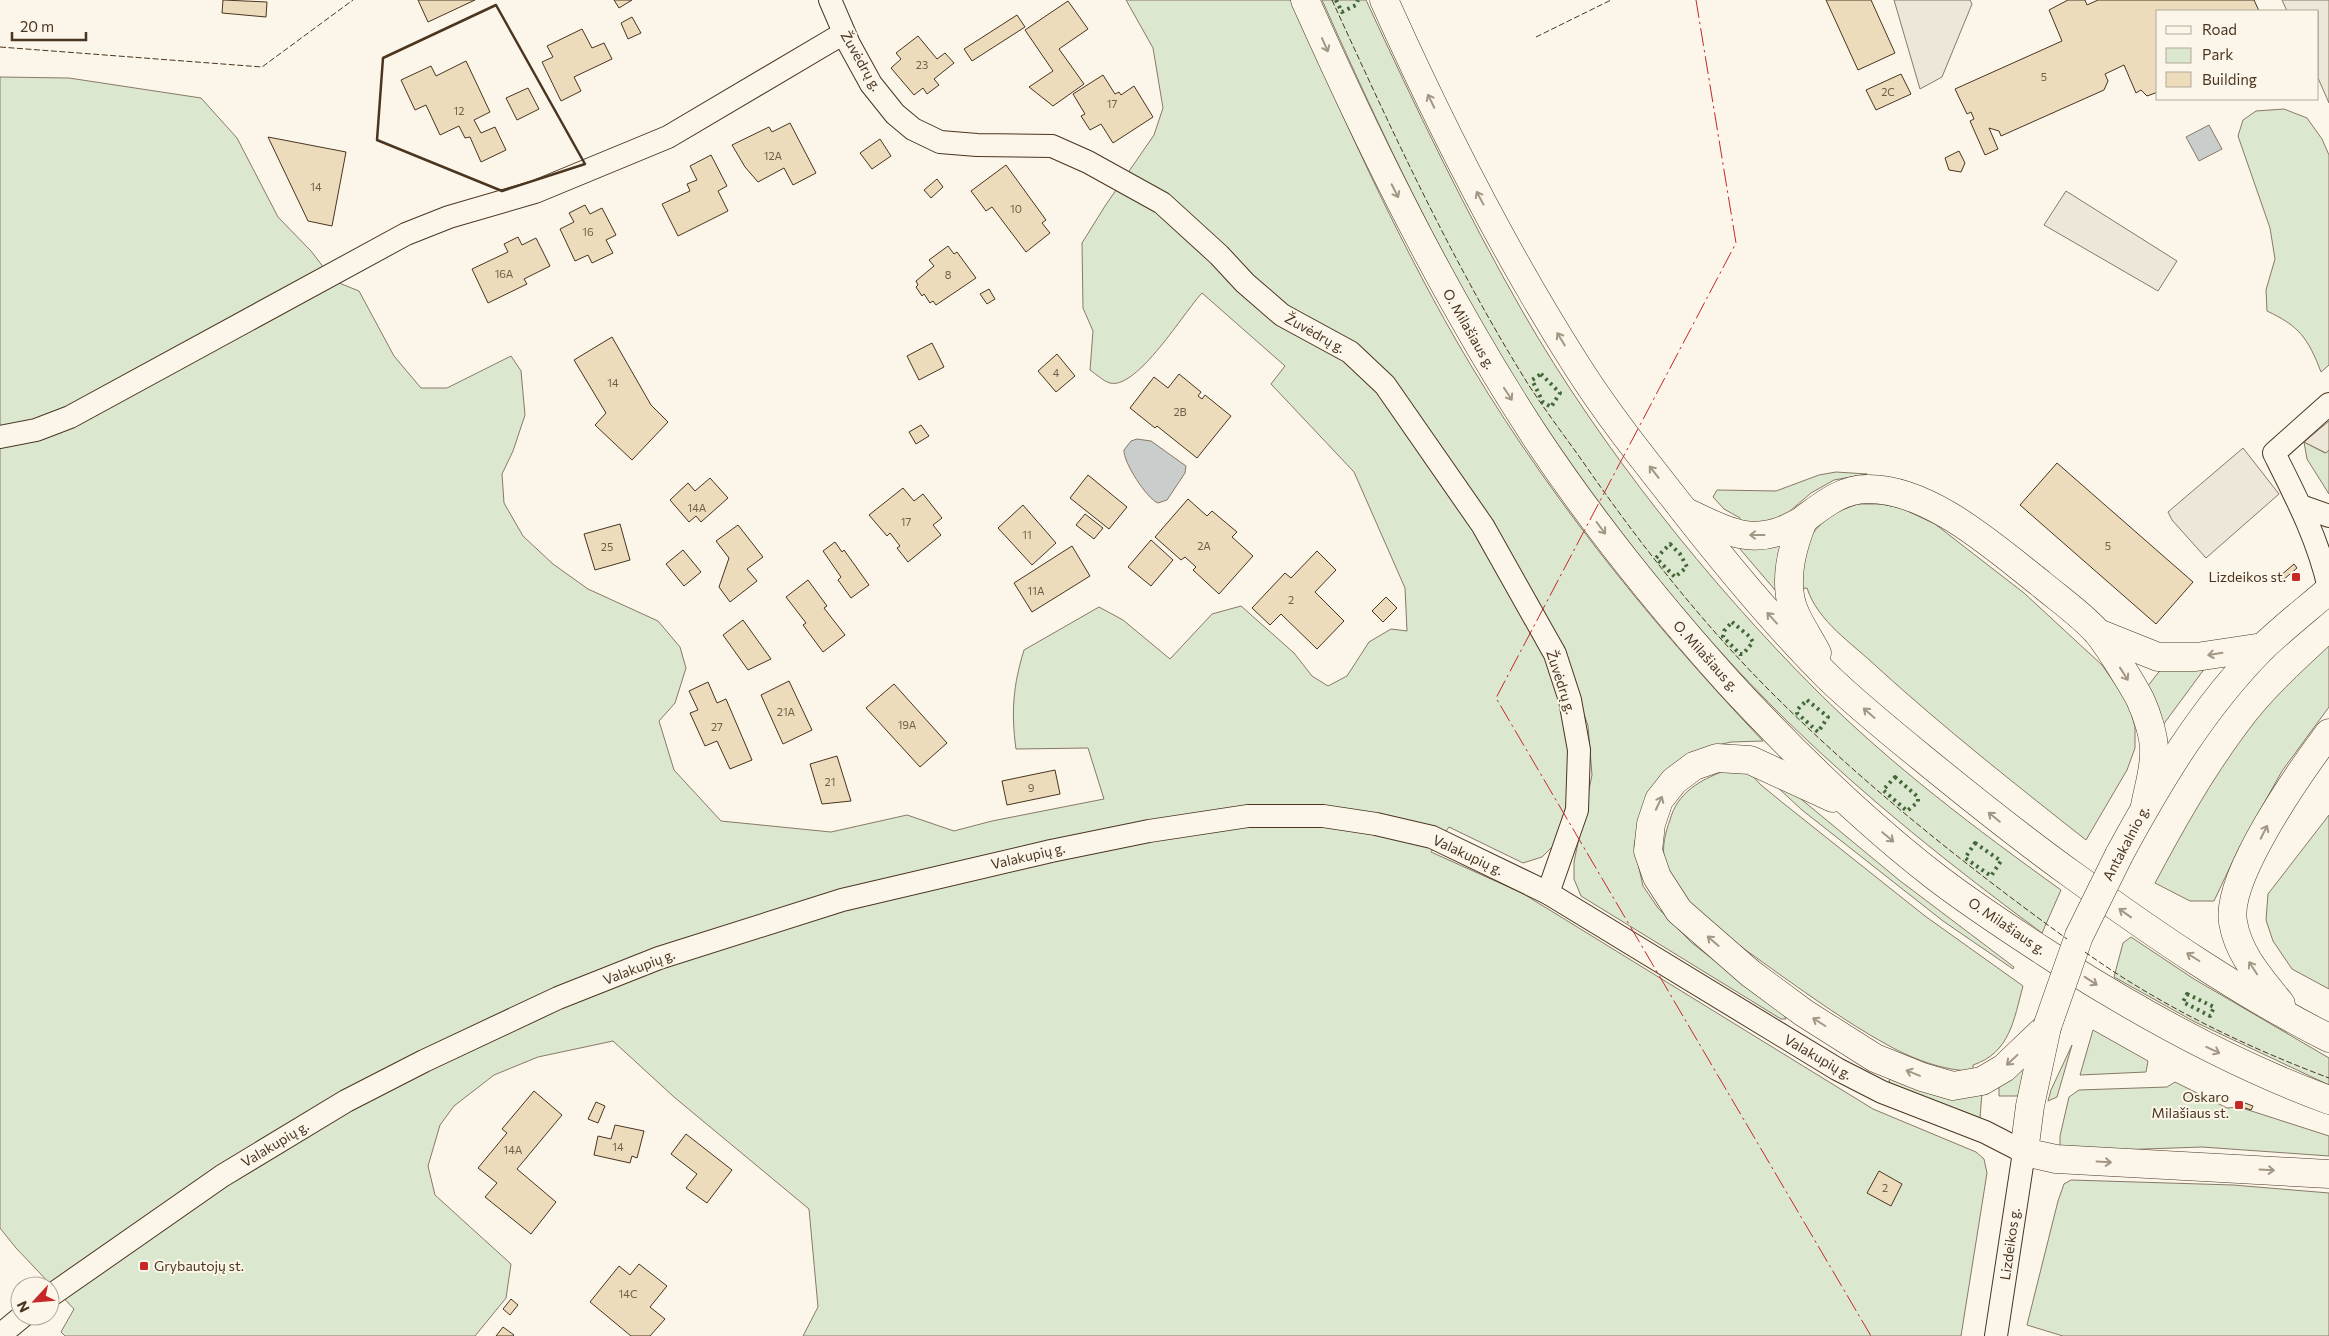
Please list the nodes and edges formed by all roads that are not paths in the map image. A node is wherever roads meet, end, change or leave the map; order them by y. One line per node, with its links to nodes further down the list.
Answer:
1 (830, 0): 4 (street, Žuvėdrų g.)
2 (1305, 0): 16 (main road, O. Milašiaus g., one-way to 16)
3 (1384, 0): 8 (main road, one-way to 3)
4 (844, 33): 6 (street); 18 (street, Žuvėdrų g.)
5 (2329, 404): 7 (street)
6 (0, 437)
7 (2301, 506): 9 (street); 11 (street)
8 (1684, 510): 10 (main road, one-way to 8); 14 (main road, one-way to 8)
9 (2329, 516)
10 (1803, 521): 12 (main road); 14 (main road)
11 (2329, 589): 13 (main road, Antakalnio g.)
12 (2098, 633): 13 (main road, one-way to 12); 17 (main road, one-way to 17)
13 (2263, 647): 17 (main road, Antakalnio g.)
14 (1830, 678): 19 (main road, one-way to 14)
15 (2329, 733): 19 (main road, one-way to 15)
16 (1850, 806): 23 (main road, one-way to 16); 24 (main road, O. Milašiaus g., one-way to 24)
17 (2145, 806): 20 (main road, Antakalnio g., bridge)
18 (1548, 893): 21 (street, Valakupių g.); 27 (street, Valakupių g.)
19 (2293, 1020): 22 (main road)
20 (2047, 1027): 23 (main road, one-way to 23); 25 (main road, Antakalnio g.)
21 (1777, 1032): 23 (street); 25 (street, Valakupių g.)
22 (2329, 1038)
23 (1875, 1058)
24 (2329, 1100)
25 (2024, 1152): 26 (main road, one-way to 26); 30 (street, Lizdeikos g.)
26 (2329, 1174)
27 (60, 1289)
28 (11, 1326): 29 (street)
29 (0, 1335)
30 (1996, 1336)

